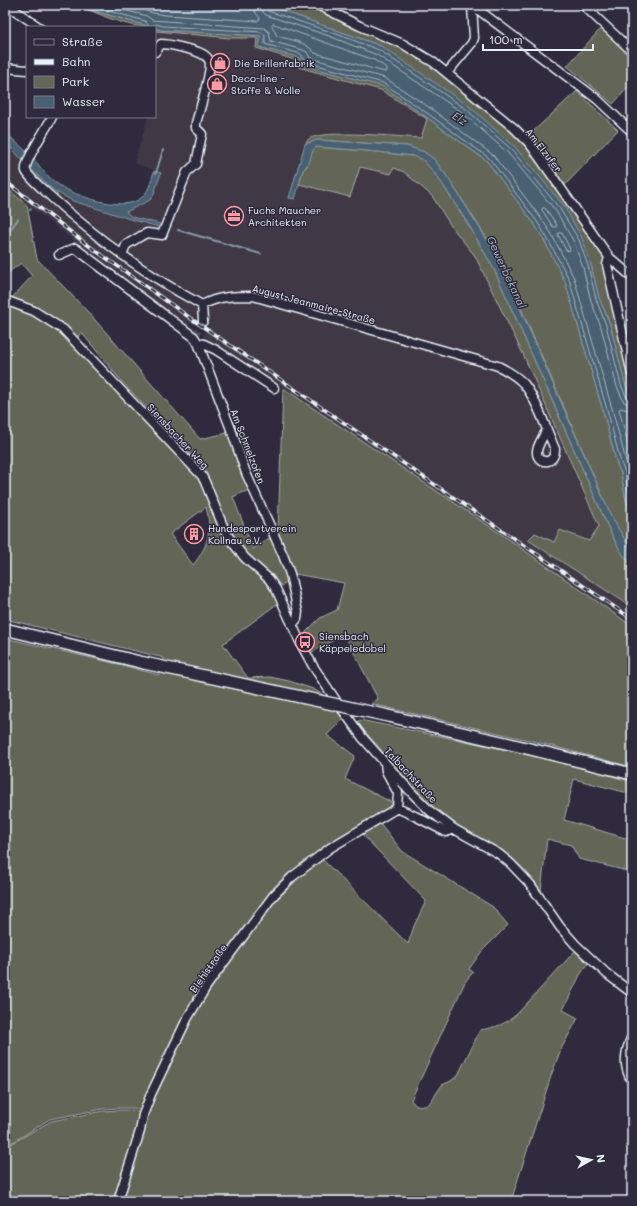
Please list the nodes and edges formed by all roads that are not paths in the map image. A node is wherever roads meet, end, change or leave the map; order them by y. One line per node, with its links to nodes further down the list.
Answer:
1 (7, 5): 5 (street)
2 (318, 5): 10 (street, Am Elzufer)
3 (472, 5): 10 (street); 12 (street)
4 (583, 5): 7 (street)
5 (38, 26)
6 (156, 51): 14 (street)
7 (632, 51)
8 (5, 68): 9 (street)
9 (26, 70)
10 (448, 73): 15 (street, Am Elzufer)
11 (52, 118): 14 (street)
12 (632, 132)
13 (59, 255): 20 (street, Am Schmelzofen)
14 (122, 255): 18 (street)
15 (610, 256): 16 (street, Am Elzufer); 21 (street)
16 (632, 277)
17 (5, 300): 24 (street, Siensbacher Weg)
18 (202, 305): 19 (street); 23 (street, August-Jeanmaire-Straße)
19 (203, 321)
20 (198, 343): 22 (street, Am Schmelzofen); 24 (street, Am Schmelzofen)
21 (632, 374)
22 (274, 388)
23 (546, 430)
24 (292, 625): 26 (street, Talbachstraße)
25 (5, 629): 27 (highway, bridge)
26 (385, 762): 28 (street); 29 (street, Talbachstraße)
27 (632, 774)
28 (397, 808): 29 (street); 33 (street, Biehlstraße)
29 (454, 829): 30 (street, Talbachstraße)
30 (632, 993)
31 (632, 1036): 32 (street)
32 (632, 1081)
33 (118, 1201)

